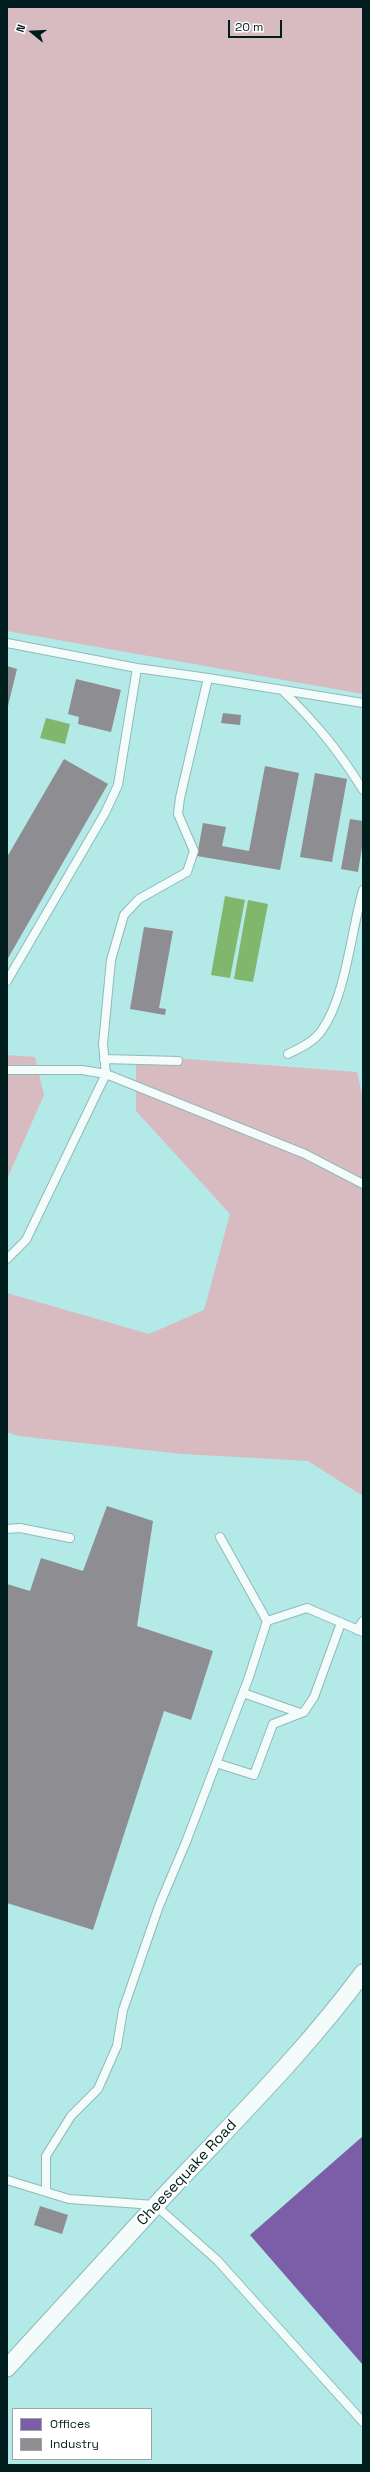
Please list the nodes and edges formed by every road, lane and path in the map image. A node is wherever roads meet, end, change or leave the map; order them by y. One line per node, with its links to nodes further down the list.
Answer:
1 (7, 643): 2 (lane)
2 (137, 668): 3 (lane); 8 (lane)
3 (208, 678): 4 (lane); 10 (lane)
4 (283, 690): 5 (lane); 6 (lane)
5 (363, 703)
6 (363, 790)
7 (363, 890): 9 (lane)
8 (7, 981)
9 (288, 1054)
10 (104, 1059): 11 (lane); 13 (lane)
11 (178, 1061)
12 (7, 1070): 13 (lane)
13 (106, 1074): 14 (lane); 15 (lane)
14 (363, 1184)
15 (7, 1259)
16 (7, 1529): 18 (lane)
17 (220, 1537): 19 (lane)
18 (70, 1538)
19 (267, 1621): 21 (lane); 23 (lane)
20 (363, 1621): 22 (lane)
21 (341, 1623): 22 (lane); 24 (lane)
22 (360, 1631)
23 (243, 1693): 24 (lane); 25 (lane)
24 (300, 1713): 25 (lane)
25 (216, 1763): 28 (lane)
26 (363, 1973): 29 (street, Cheesequake Road)
27 (7, 2180): 28 (lane)
28 (46, 2192): 29 (lane)
29 (155, 2205): 30 (street, Cheesequake Road); 31 (lane)
30 (7, 2368)
31 (363, 2422)

